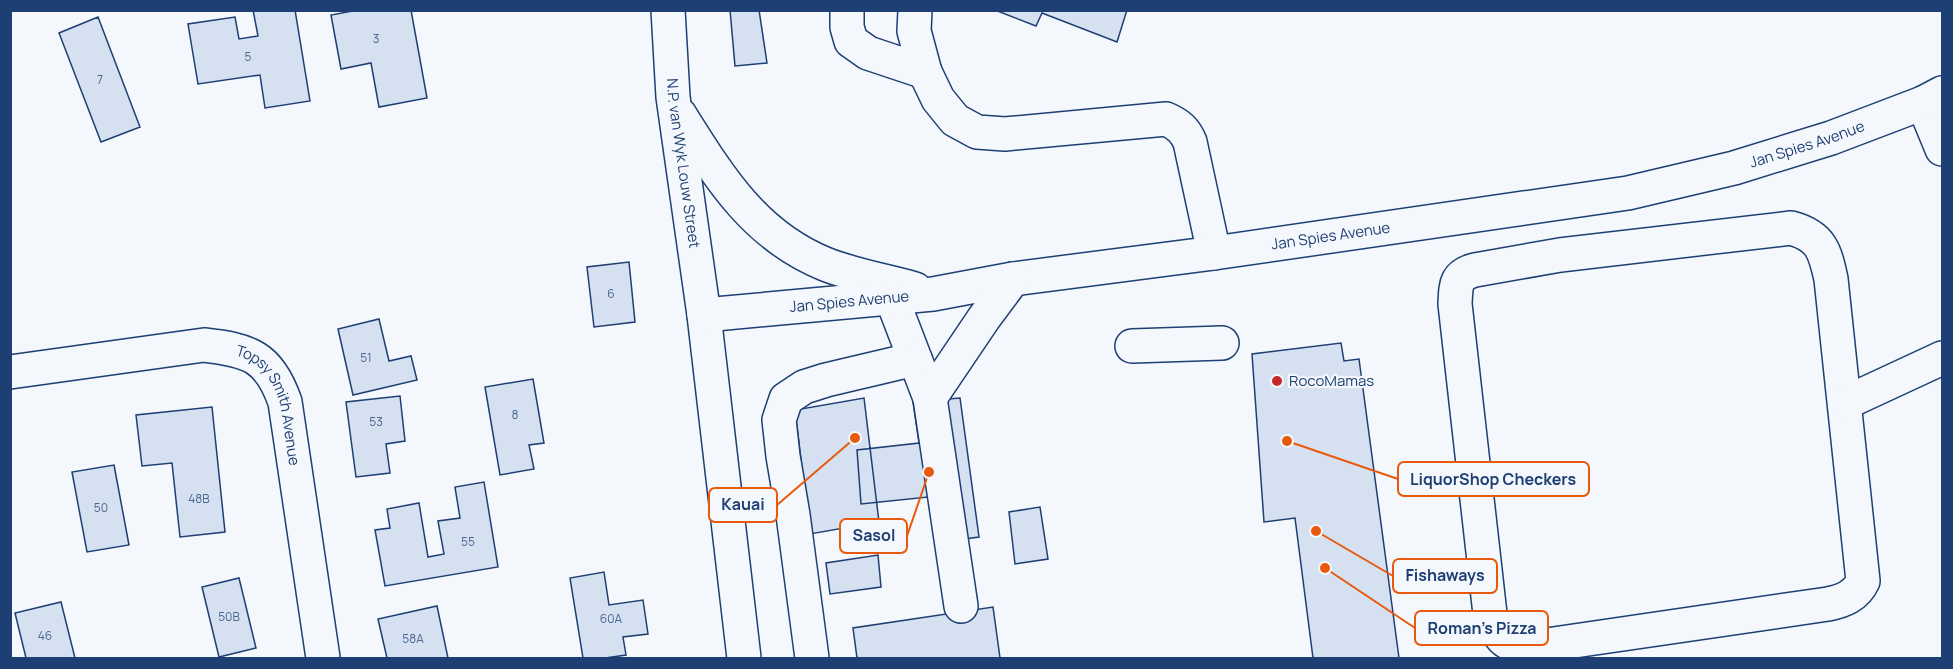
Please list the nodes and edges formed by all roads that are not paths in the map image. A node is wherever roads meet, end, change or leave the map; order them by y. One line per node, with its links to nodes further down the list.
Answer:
1 (668, 10): 5 (street, N.P. van Wyk Louw Street)
2 (847, 10): 4 (street)
3 (915, 10): 4 (street)
4 (925, 72): 8 (street)
5 (673, 97): 10 (street); 12 (street, N.P. van Wyk Louw Street)
6 (1933, 98): 7 (street); 8 (street, Jan Spies Avenue)
7 (1942, 149)
8 (1214, 253): 9 (street, Jan Spies Avenue)
9 (1013, 279): 10 (street, Jan Spies Avenue); 18 (street)
10 (933, 294): 11 (street, Jan Spies Avenue)
11 (892, 299): 12 (street, Jan Spies Avenue); 16 (street)
12 (705, 325): 23 (street, N.P. van Wyk Louw Street)
13 (1222, 343): 14 (street)
14 (1132, 346)
15 (1942, 358): 19 (street)
16 (915, 359): 18 (street); 21 (street)
17 (10, 372): 22 (street, Topsy Smith Avenue)
18 (930, 398): 20 (street)
19 (1845, 403): 19 (street)
20 (961, 606)
21 (810, 645)
22 (323, 658)
23 (744, 658)

